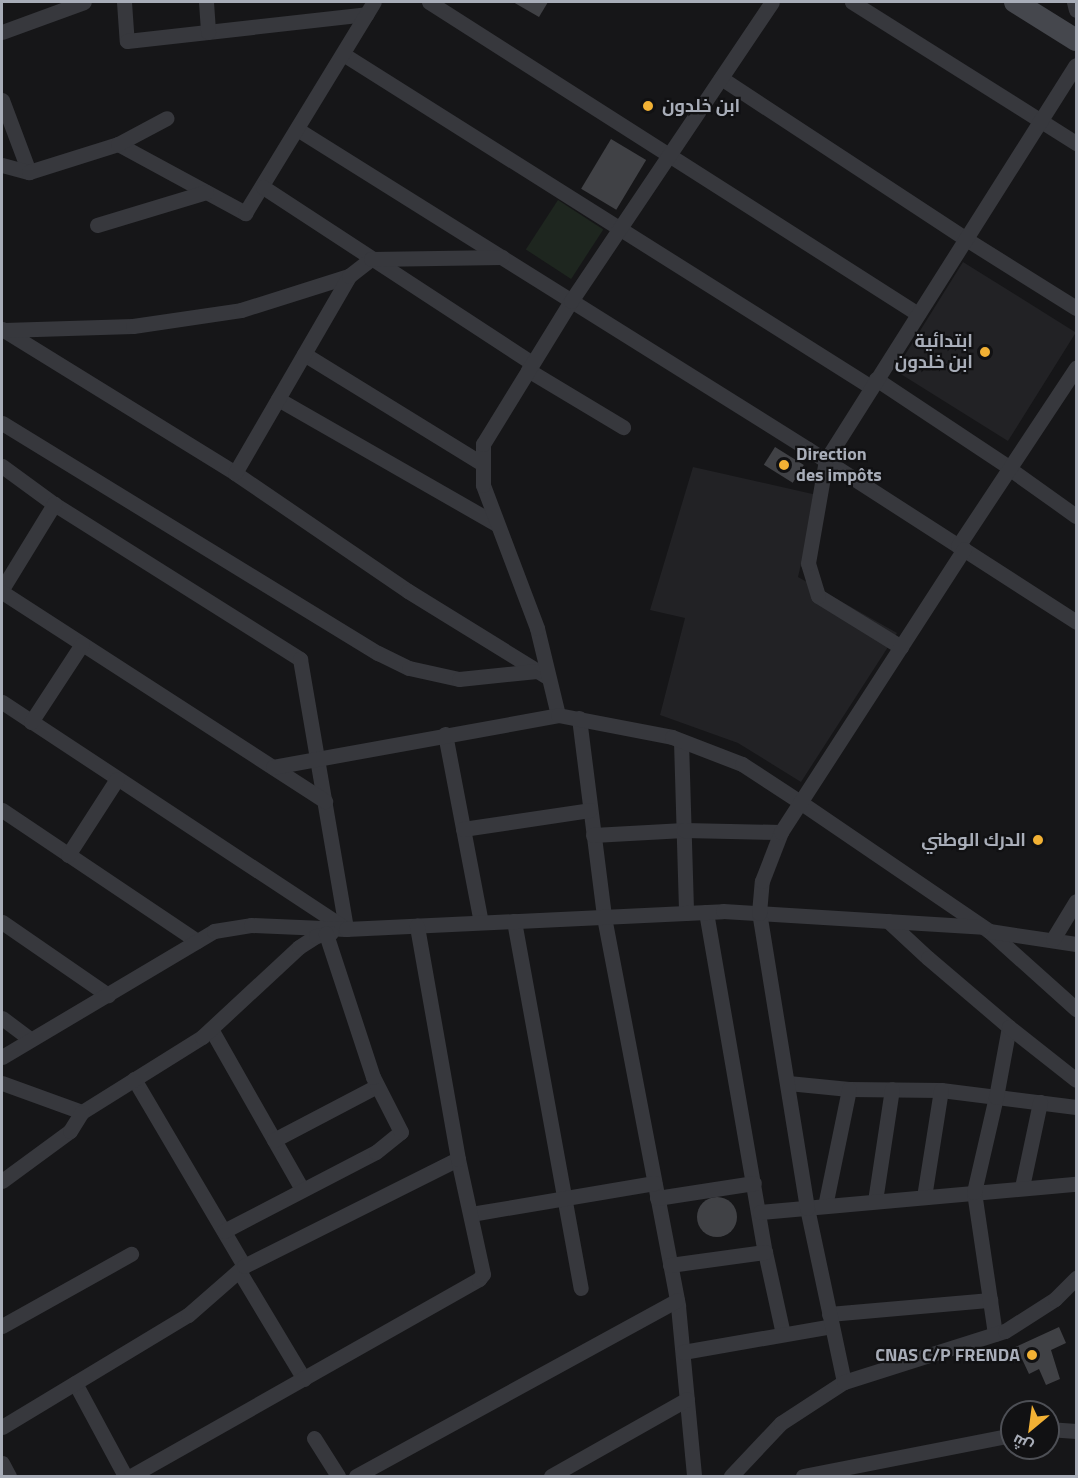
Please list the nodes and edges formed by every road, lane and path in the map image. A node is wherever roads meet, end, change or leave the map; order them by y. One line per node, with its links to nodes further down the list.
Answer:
1 (84, 2): 9 (street)
2 (124, 2): 13 (street)
3 (206, 2): 13 (street)
4 (429, 2): 24 (street)
5 (772, 2): 17 (street)
6 (852, 2): 20 (street)
7 (1015, 2): 14 (street)
8 (1074, 2): 11 (street)
9 (49, 8): 12 (street)
10 (370, 8): 13 (street); 15 (street)
11 (1077, 10)
12 (2, 32)
13 (208, 32)
14 (1077, 40)
15 (343, 54): 21 (street); 30 (street)
16 (1077, 65): 20 (street)
17 (721, 78): 24 (street); 31 (street)
18 (2, 99): 26 (street)
19 (167, 118): 23 (street)
20 (1041, 120): 22 (street); 31 (street)
21 (297, 129): 27 (street); 32 (street)
22 (1077, 143)
23 (118, 144): 26 (street); 28 (street)
24 (669, 155): 30 (street); 37 (street)
25 (2, 165): 26 (street)
26 (29, 172)
27 (262, 187): 28 (street); 33 (street)
28 (206, 192): 29 (street)
29 (97, 225)
30 (620, 229): 35 (street); 42 (street)
31 (966, 239): 36 (street); 37 (street)
32 (502, 257): 33 (street); 35 (street)
33 (371, 259): 34 (street); 40 (street)
34 (349, 276): 38 (street); 39 (street)
35 (572, 301): 40 (street); 46 (street)
36 (1077, 308)
37 (918, 314): 42 (street)
38 (2, 330): 50 (street)
39 (304, 354): 43 (street); 47 (street)
40 (530, 367): 45 (street); 47 (street)
41 (1077, 369): 49 (street)
42 (873, 383): 46 (street); 49 (street)
43 (278, 399): 50 (street); 53 (street)
44 (2, 423): 59 (street)
45 (623, 427)
46 (826, 460): 54 (street); 58 (street)
47 (483, 464): 53 (street)
48 (2, 466): 51 (street)
49 (1010, 468): 52 (street); 54 (street)
50 (235, 473): 59 (street)
51 (54, 504): 55 (street); 66 (street)
52 (1077, 516)
53 (496, 524): 59 (street)
54 (961, 548): 56 (street); 58 (street)
55 (2, 590): 57 (street)
56 (1077, 622)
57 (82, 644): 63 (street); 67 (street)
58 (901, 647): 70 (street)
59 (542, 674): 61 (street)
60 (2, 702): 63 (street)
61 (558, 715): 62 (street); 64 (street)
62 (579, 718): 65 (street); 72 (street)
63 (32, 722): 68 (street)
64 (445, 734): 66 (street); 73 (street)
65 (681, 741): 70 (street); 74 (street)
66 (318, 757): 67 (street); 69 (street)
67 (273, 767): 69 (street)
68 (117, 779): 77 (street); 88 (street)
69 (325, 801): 88 (street)
70 (800, 802): 75 (street); 89 (street)
71 (2, 810): 77 (street)
72 (590, 810): 73 (street); 76 (street)
73 (463, 830): 86 (street)
74 (684, 830): 75 (street); 76 (street); 80 (street)
75 (781, 832): 81 (street)
76 (593, 835): 82 (street)
77 (68, 855): 92 (street)
78 (1077, 901): 91 (street)
79 (706, 912): 80 (street); 81 (street); 116 (street)
80 (686, 913): 82 (street)
81 (759, 913): 84 (street); 104 (street)
82 (604, 917): 83 (street); 120 (street)
83 (514, 921): 86 (street); 122 (street)
84 (888, 921): 89 (street); 97 (street)
85 (2, 922): 94 (street)
86 (481, 922): 87 (street)
87 (417, 926): 88 (street); 114 (street)
88 (346, 929): 90 (street); 92 (street)
89 (986, 929): 91 (street); 95 (street)
90 (326, 934): 98 (street); 105 (street)
91 (1053, 939): 93 (street)
92 (197, 941): 94 (street)
93 (1077, 944)
94 (108, 995): 99 (street)
95 (1077, 1009)
96 (2, 1018): 99 (street)
97 (1009, 1027): 102 (street); 109 (street)
98 (211, 1029): 101 (street); 113 (street)
99 (30, 1039): 100 (street)
100 (2, 1057)
101 (134, 1080): 112 (street); 129 (street)
102 (1077, 1080)
103 (2, 1083): 112 (street)
104 (788, 1083): 106 (street); 126 (street)
105 (377, 1086): 113 (street); 119 (street)
106 (849, 1089): 107 (street); 125 (street)
107 (892, 1089): 108 (street); 124 (street)
108 (941, 1090): 109 (street); 123 (street)
109 (996, 1098): 110 (street); 121 (street)
110 (1040, 1102): 111 (street); 118 (street)
111 (1077, 1107)
112 (82, 1112): 115 (street)
113 (273, 1140): 119 (street)
114 (458, 1159): 128 (street); 133 (street)
115 (2, 1181)
116 (754, 1183): 120 (street); 127 (street)
117 (1077, 1184): 118 (street)
118 (1022, 1187): 121 (street)
119 (302, 1189): 129 (street)
120 (656, 1190): 122 (street); 132 (street)
121 (974, 1192): 123 (street); 137 (street)
122 (565, 1197): 128 (street); 135 (street)
123 (924, 1197): 124 (street)
124 (875, 1201): 125 (street)
125 (825, 1206): 126 (street)
126 (807, 1208): 127 (street); 138 (street)
127 (759, 1212): 130 (street)
128 (471, 1214): 143 (street)
129 (224, 1231): 133 (street)
130 (765, 1252): 132 (street); 140 (street)
131 (130, 1254): 139 (street)
132 (670, 1266): 136 (street)
133 (242, 1269): 143 (street); 145 (street)
134 (1077, 1278): 141 (street)
135 (581, 1288)
136 (677, 1300): 142 (street); 157 (street)
137 (990, 1300): 138 (street); 141 (street)
138 (831, 1320): 140 (street); 144 (street)
139 (2, 1326)
140 (783, 1334): 142 (street)
141 (995, 1334): 144 (street)
142 (683, 1352): 146 (street)
143 (304, 1379): 155 (street)
144 (844, 1382): 160 (street)
145 (75, 1383): 147 (street); 154 (street)
146 (687, 1399): 158 (street); 159 (street)
147 (2, 1427)
148 (1060, 1430): 149 (street)
149 (1077, 1431)
150 (1000, 1437): 161 (street)
151 (314, 1438): 156 (street)
152 (2, 1463): 153 (street)
153 (9, 1476)
154 (125, 1476)
155 (131, 1476)
156 (338, 1476)
157 (356, 1476)
158 (550, 1476)
159 (694, 1476)
160 (731, 1476)
161 (803, 1476)

